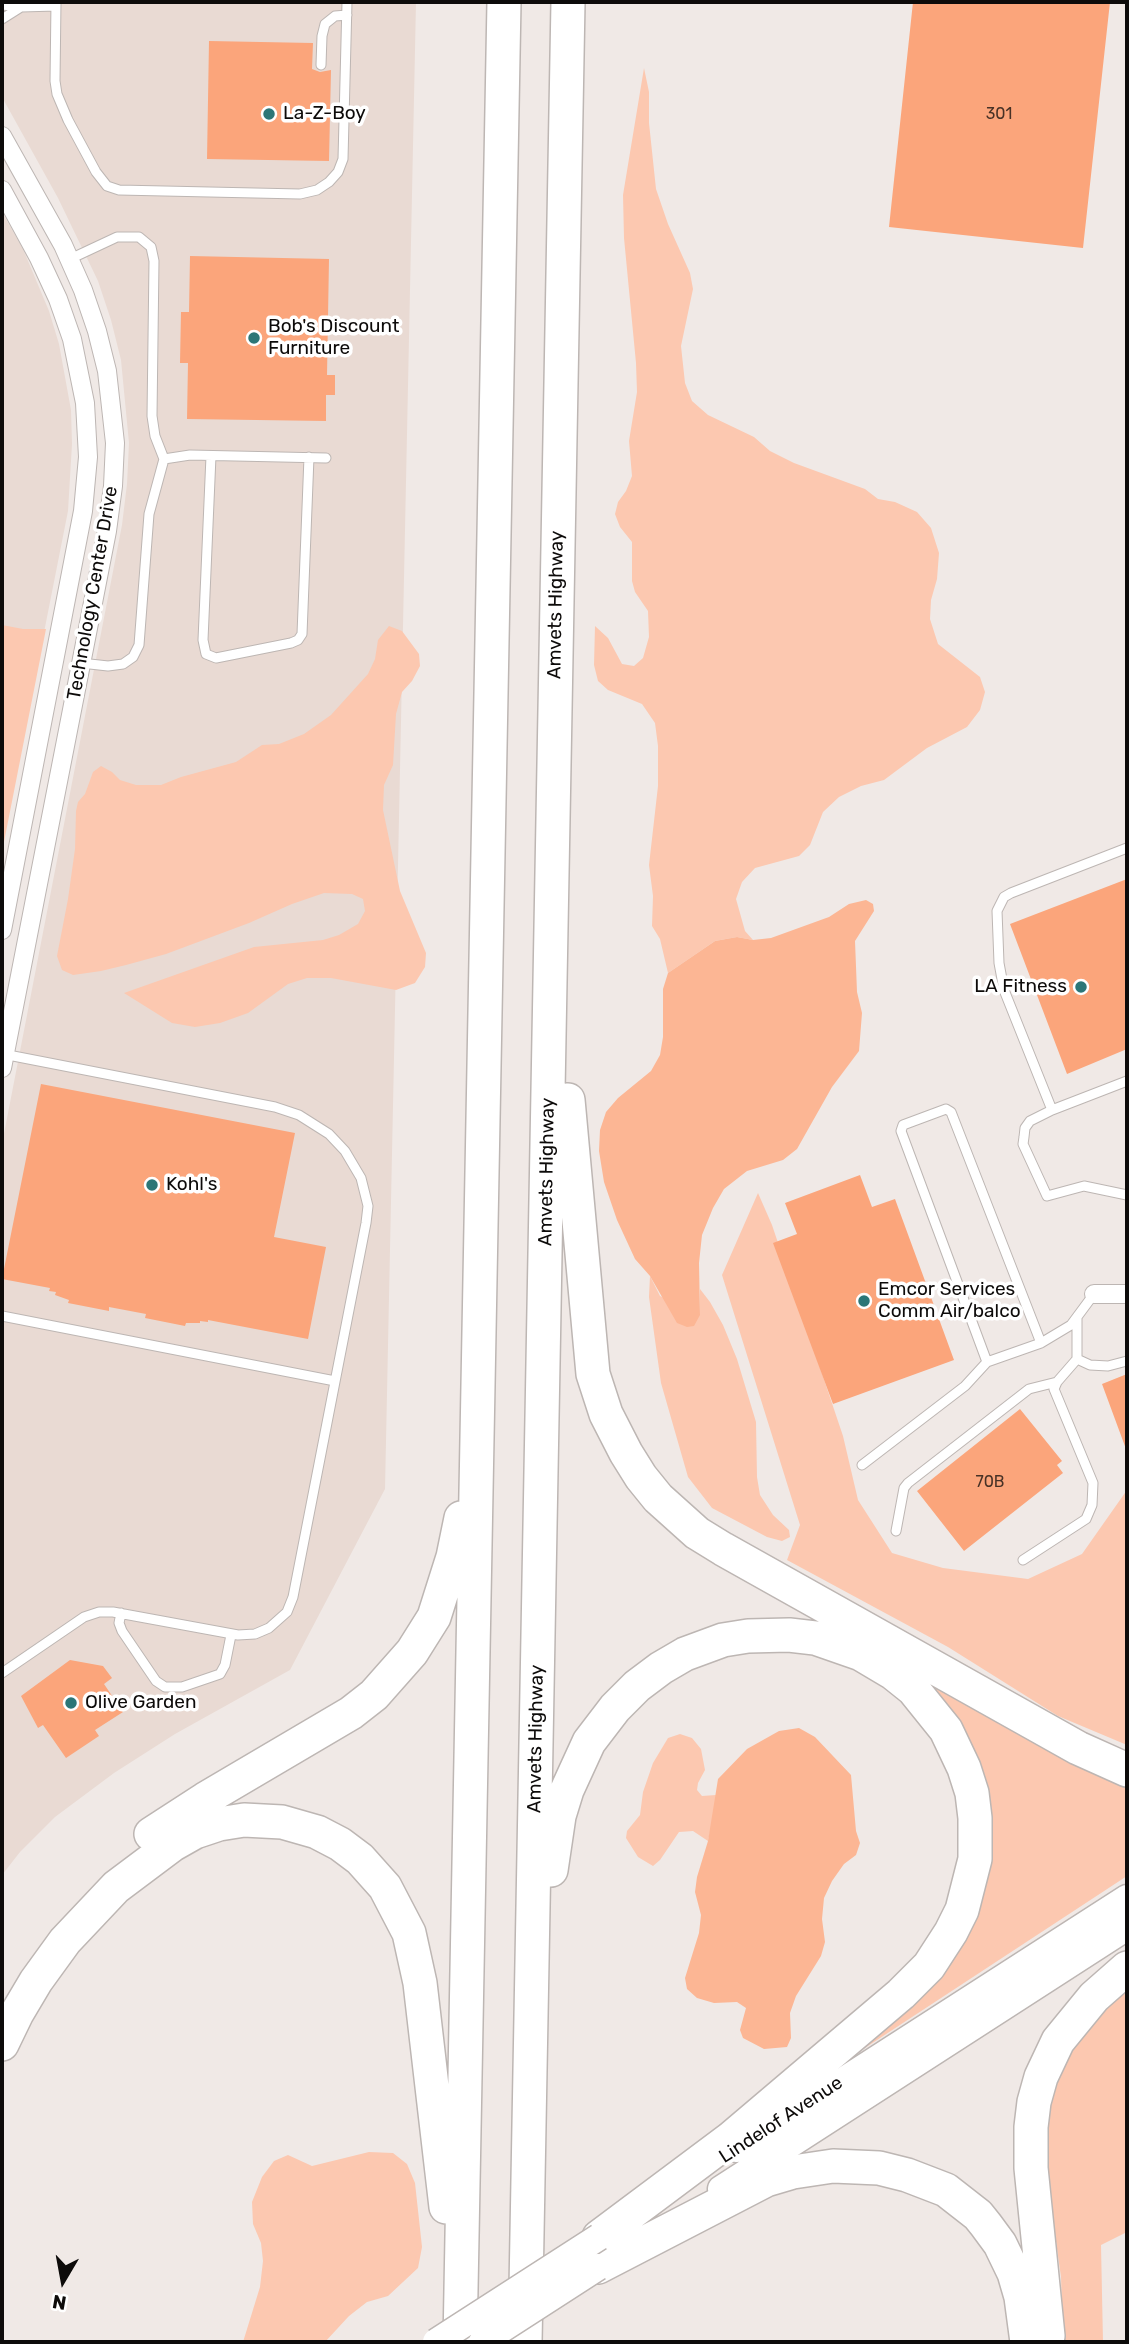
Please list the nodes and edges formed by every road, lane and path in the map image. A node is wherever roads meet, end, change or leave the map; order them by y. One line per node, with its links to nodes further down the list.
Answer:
1 (347, 2): 7 (lane)
2 (504, 2): 27 (highway)
3 (568, 2): 18 (highway, Amvets Highway)
4 (56, 4): 6 (lane); 7 (lane)
5 (2, 5): 6 (lane)
6 (21, 7): 8 (lane)
7 (346, 15): 9 (lane)
8 (2, 19)
9 (321, 65)
10 (3, 140): 12 (street, Technology Center Drive)
11 (2, 190): 20 (street, Technology Center Drive)
12 (70, 259): 16 (lane); 17 (street, Technology Center Drive)
13 (211, 456): 14 (lane); 14 (lane); 16 (lane)
14 (309, 457): 15 (lane)
15 (326, 458)
16 (164, 459): 17 (lane)
17 (81, 663): 21 (street, Technology Center Drive)
18 (554, 722): 42 (highway); 48 (highway, Amvets Highway)
19 (1127, 848): 23 (lane)
20 (2, 930)
21 (3, 1058): 34 (lane)
22 (1127, 1081): 23 (lane)
23 (1052, 1110): 24 (lane)
24 (1127, 1195)
25 (1094, 1294): 26 (street); 29 (lane)
26 (1127, 1294)
27 (480, 1314): 46 (highway); 52 (highway)
28 (2, 1316): 34 (lane)
29 (1077, 1318): 30 (lane); 31 (lane)
30 (1041, 1343): 33 (lane); 33 (lane)
31 (1077, 1359): 32 (lane); 35 (lane)
32 (1127, 1361)
33 (987, 1362): 36 (lane)
34 (335, 1381): 40 (lane)
35 (1057, 1382): 37 (lane); 38 (lane)
36 (862, 1465)
37 (896, 1531)
38 (1023, 1560)
39 (121, 1613): 40 (lane); 40 (lane); 41 (lane)
40 (231, 1635)
41 (2, 1673)
42 (1127, 1770)
43 (1127, 1898): 49 (main road, Lindelof Avenue)
44 (1127, 1927): 49 (main road, Lindelof Avenue)
45 (1127, 1968): 57 (highway)
46 (2, 1997)
47 (2, 2044): 52 (highway)
48 (529, 2102): 49 (highway); 50 (highway, Amvets Highway)
49 (598, 2252): 51 (main road, Lindelof Avenue, bridge); 53 (main road, Lindelof Avenue, bridge); 56 (highway)
50 (526, 2261): 54 (highway, Amvets Highway); 55 (highway)
51 (436, 2342)
52 (459, 2342)
53 (482, 2342)
54 (525, 2342)
55 (532, 2342)
56 (1027, 2342)
57 (1048, 2342)

